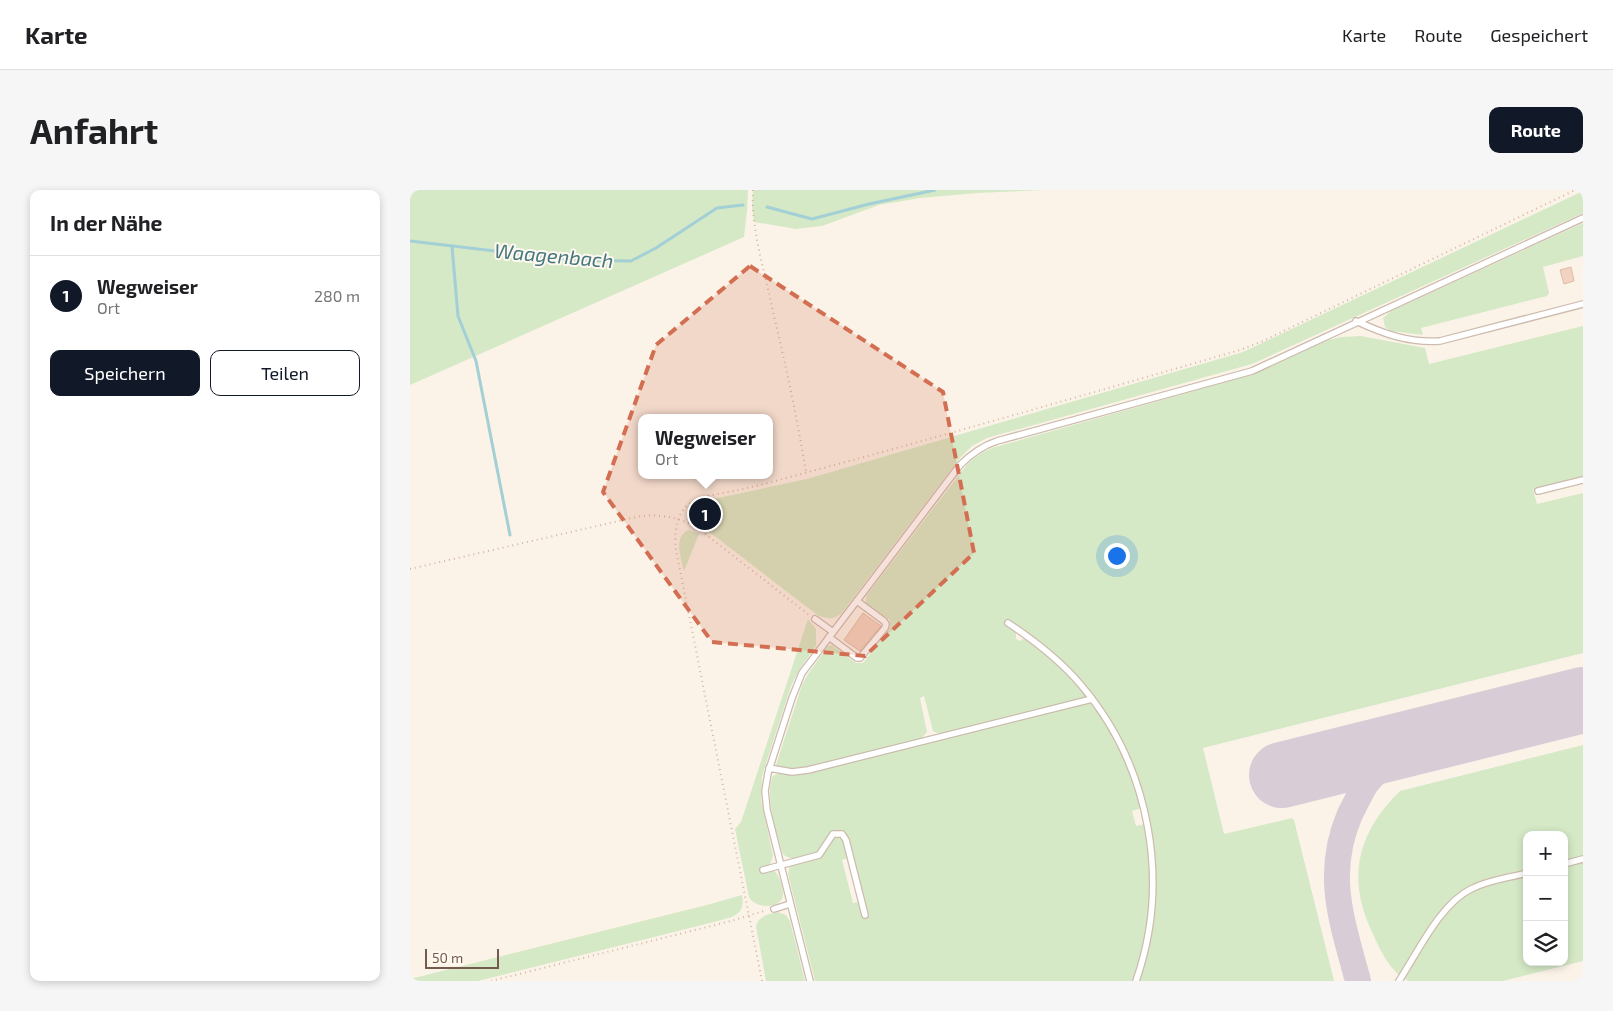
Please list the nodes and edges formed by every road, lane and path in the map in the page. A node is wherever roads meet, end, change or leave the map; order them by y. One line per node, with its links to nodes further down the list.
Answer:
1 (753, 190): 6 (path)
2 (1576, 190): 6 (path)
3 (1583, 218): 5 (lane)
4 (1583, 304): 5 (lane)
5 (1356, 321): 11 (lane)
6 (806, 472): 9 (path)
7 (1583, 480): 8 (lane)
8 (1538, 491)
9 (678, 519): 10 (path); 12 (path); 25 (path)
10 (410, 569)
11 (857, 601): 14 (lane); 14 (lane)
12 (815, 619): 14 (lane)
13 (1008, 624): 15 (lane)
14 (831, 635): 16 (lane)
15 (1092, 699): 16 (lane); 29 (lane)
16 (769, 768): 19 (lane)
17 (1583, 859): 18 (lane)
18 (1568, 863)
19 (780, 865): 20 (lane); 22 (lane); 24 (lane)
20 (763, 870)
21 (1523, 874): 30 (lane)
22 (790, 904): 23 (lane); 28 (lane)
23 (774, 908): 25 (path)
24 (865, 915)
25 (749, 916): 26 (path); 27 (path)
26 (491, 981)
27 (762, 981)
28 (810, 981)
29 (1136, 981)
30 (1399, 981)

